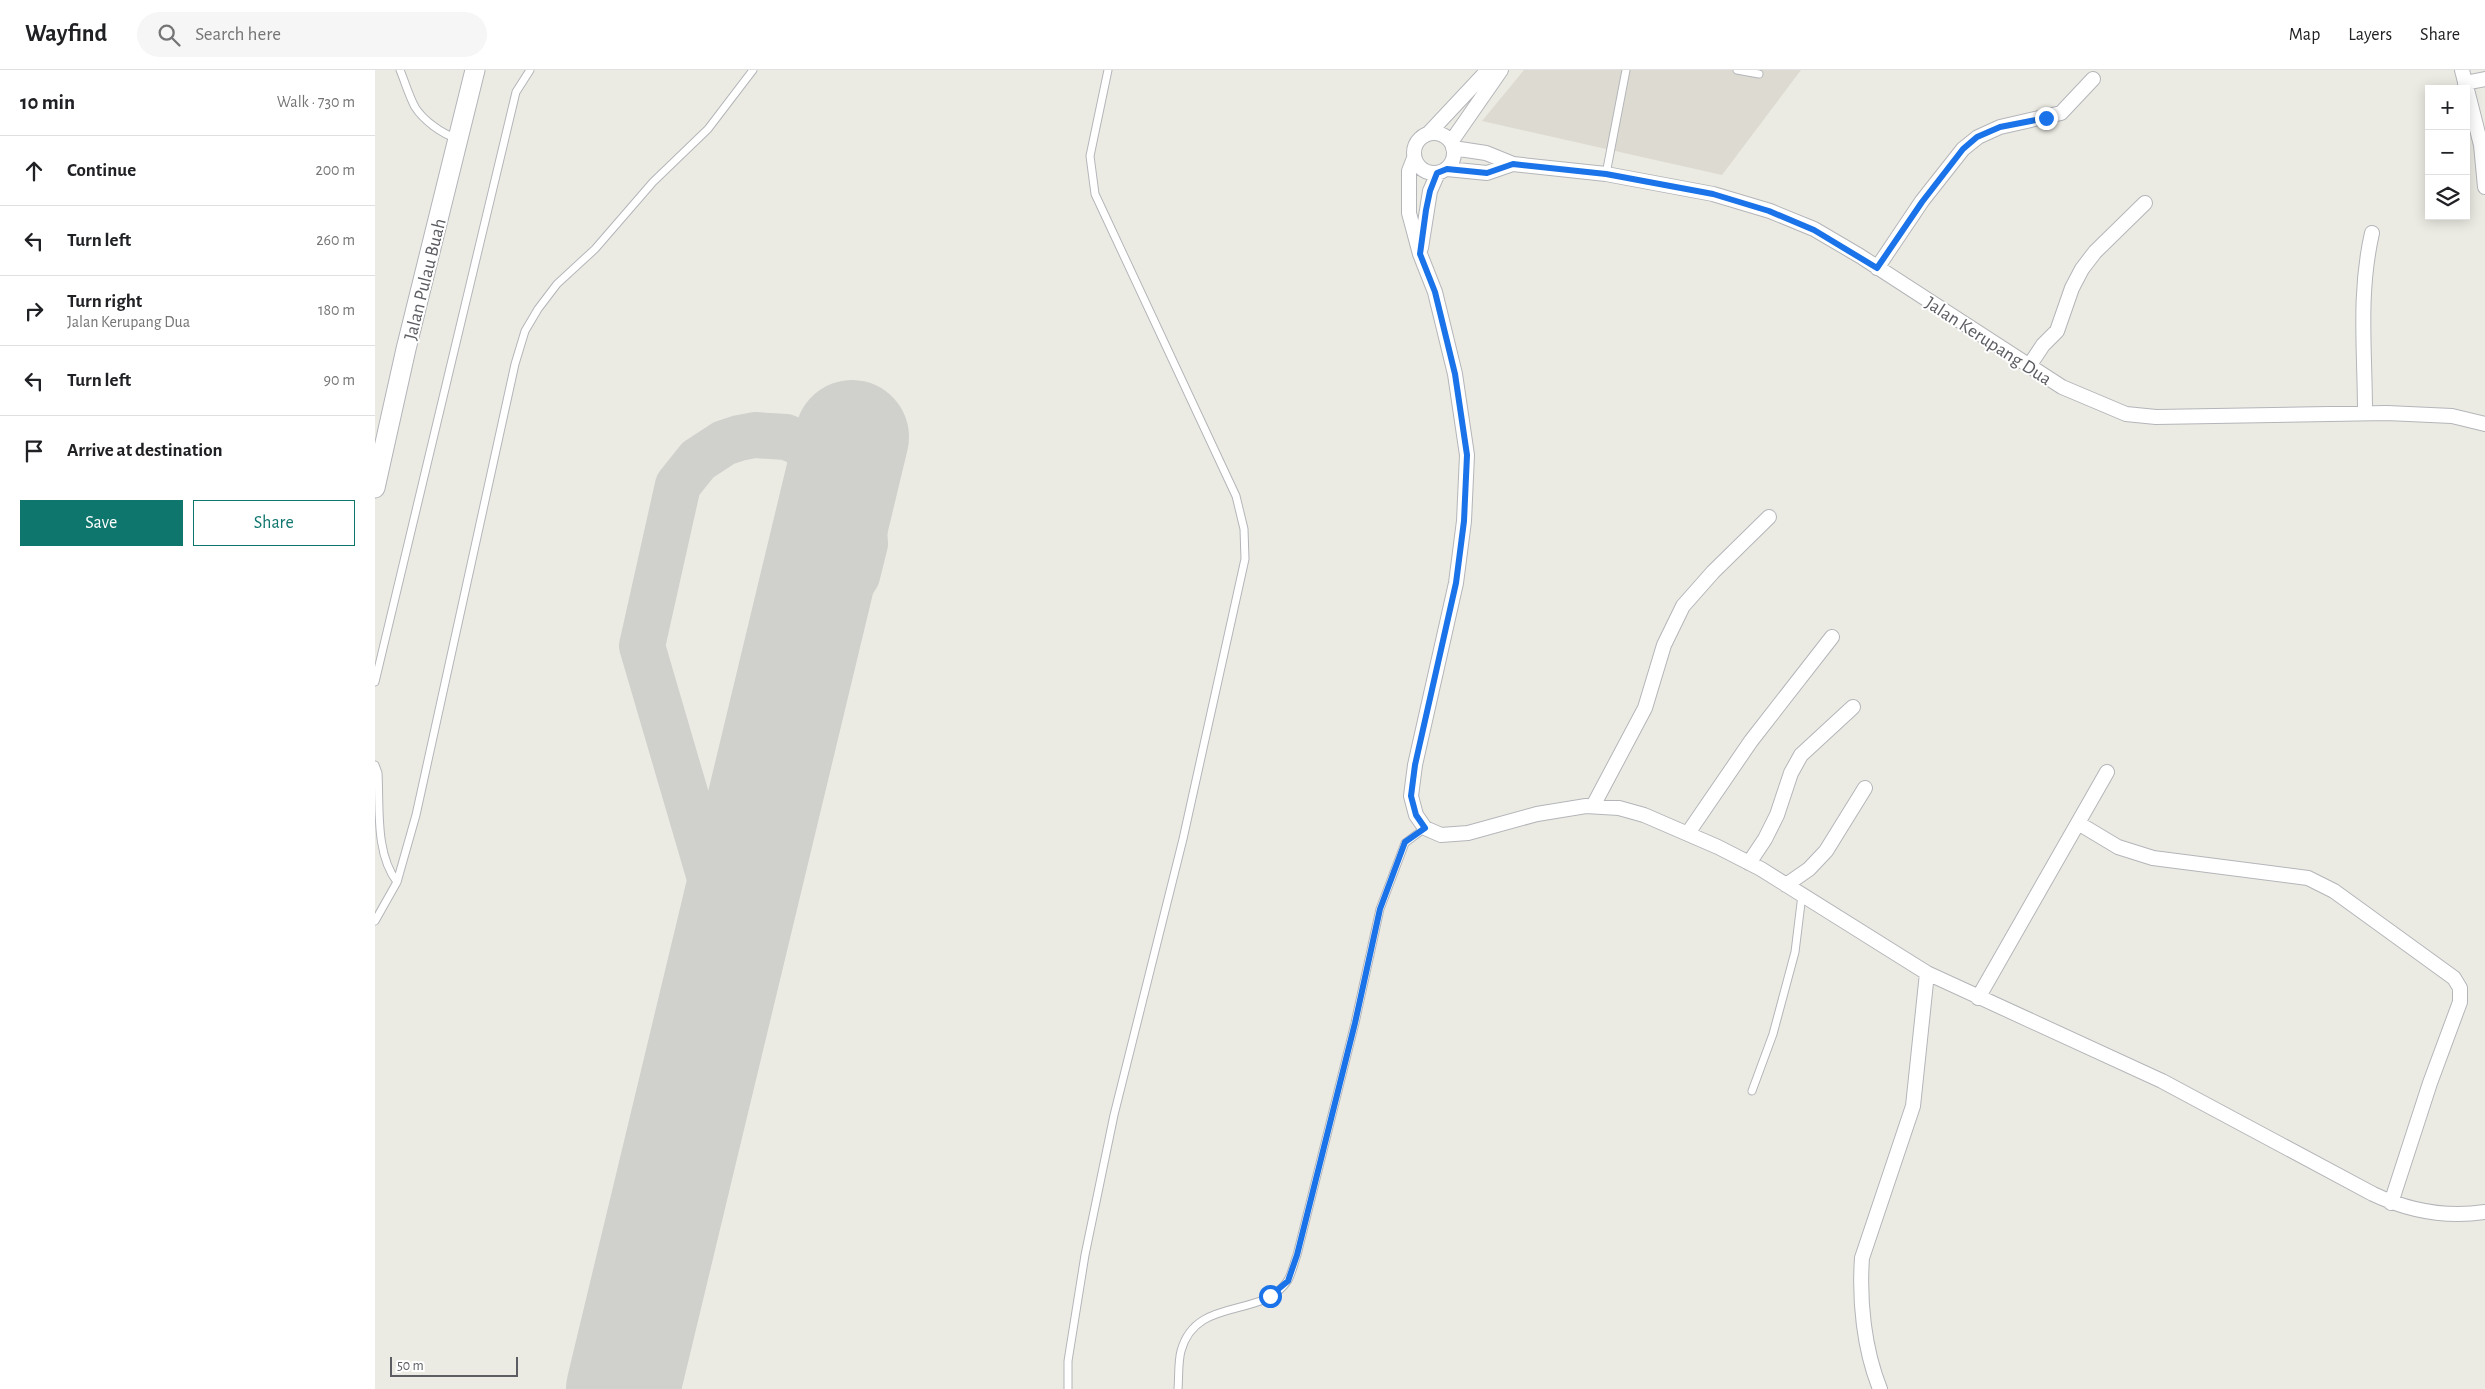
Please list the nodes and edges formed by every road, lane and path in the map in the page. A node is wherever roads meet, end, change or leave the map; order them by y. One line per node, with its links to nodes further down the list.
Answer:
1 (400, 70): 15 (lane)
2 (475, 70): 15 (main road, Jalan Pulau Buah)
3 (530, 70): 32 (lane)
4 (753, 70): 42 (lane)
5 (1108, 70): 51 (lane)
6 (1488, 70): 14 (street)
7 (1501, 70): 16 (street)
8 (1626, 70): 20 (lane)
9 (1737, 70): 10 (lane)
10 (1759, 74)
11 (2463, 76): 13 (street); 21 (street)
12 (2093, 79): 25 (street)
13 (2485, 80)
14 (1428, 134): 16 (street); 17 (street)
15 (459, 139): 29 (main road, Jalan Pulau Buah)
16 (1452, 145): 18 (street, Jalan Kerupang Dua); 19 (street)
17 (1414, 158): 19 (street); 24 (street)
18 (1513, 164): 19 (street, Jalan Kerupang Dua); 20 (street, Jalan Kerupang Dua)
19 (1442, 171): 24 (street)
20 (1606, 174): 25 (street, Jalan Kerupang Dua)
21 (2485, 178)
22 (2145, 203): 26 (street)
23 (2372, 233): 27 (street)
24 (1420, 254): 39 (street)
25 (1877, 268): 26 (street, Jalan Kerupang Dua)
26 (2029, 366): 27 (street, Jalan Kerupang Dua)
27 (2365, 413): 28 (street, Jalan Kerupang Dua)
28 (2485, 424)
29 (375, 488)
30 (1769, 517): 37 (street)
31 (1831, 637): 40 (street)
32 (375, 682)
33 (1853, 707): 41 (street)
34 (375, 765): 42 (lane)
35 (2107, 772): 38 (street)
36 (1865, 788): 43 (street)
37 (1593, 806): 39 (street); 40 (street)
38 (2078, 823): 47 (street); 49 (street)
39 (1425, 828): 52 (lane)
40 (1687, 833): 41 (street)
41 (1749, 863): 43 (street)
42 (397, 882): 45 (lane)
43 (1786, 885): 44 (street)
44 (1802, 895): 46 (street); 48 (lane)
45 (375, 921)
46 (1927, 973): 47 (street); 53 (street)
47 (1978, 998): 49 (street)
48 (1752, 1091)
49 (2391, 1203): 50 (street)
50 (2485, 1212)
51 (1068, 1389)
52 (1178, 1389)
53 (1880, 1389)

